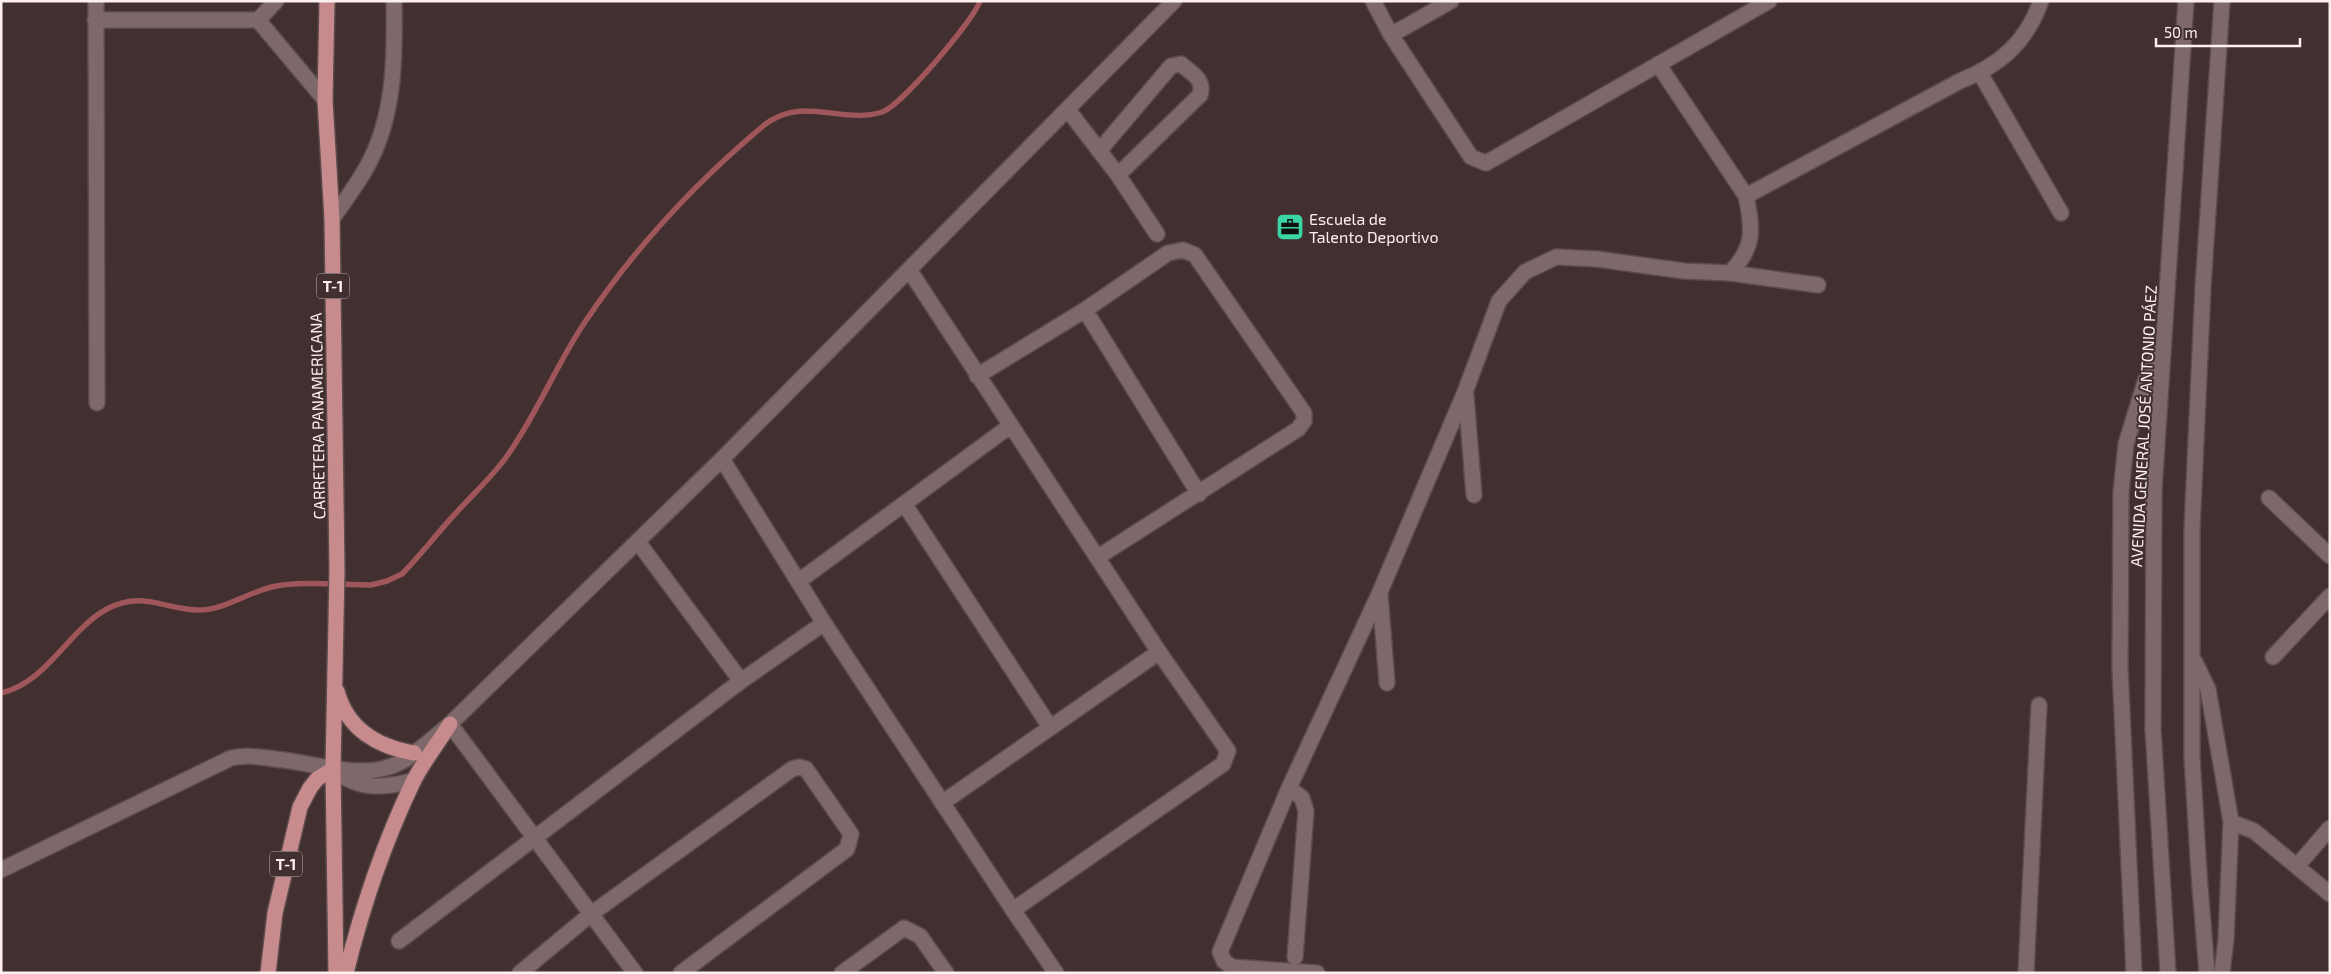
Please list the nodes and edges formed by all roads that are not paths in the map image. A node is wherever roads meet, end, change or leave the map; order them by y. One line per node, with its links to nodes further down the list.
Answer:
1 (96, 1): 12 (street)
2 (276, 1): 13 (street)
3 (327, 1): 17 (main road, CARRETERA PANAMERICANA / T-1)
4 (394, 1): 23 (street)
5 (1174, 1): 18 (street)
6 (1373, 1): 14 (street)
7 (1451, 1): 14 (street)
8 (1769, 1): 15 (street)
9 (2041, 1): 16 (street)
10 (2186, 1): 29 (street, AVENIDA GENERAL JOSÉ ANTONIO PÁEZ)
11 (2222, 1): 47 (street)
12 (95, 20): 13 (street); 32 (street)
13 (258, 20): 17 (street)
14 (1392, 35): 15 (street)
15 (1658, 64): 21 (street)
16 (1980, 73): 21 (street); 22 (street)
17 (325, 100): 23 (main road, CARRETERA PANAMERICANA / T-1)
18 (1068, 110): 19 (street); 25 (street)
19 (1099, 151): 20 (street); 20 (street)
20 (1118, 176): 24 (street)
21 (1746, 196): 26 (street)
22 (2061, 213)
23 (332, 219): 50 (main road, CARRETERA PANAMERICANA / T-1)
24 (1157, 234)
25 (910, 270): 30 (street); 34 (street)
26 (1730, 273): 27 (street); 31 (street)
27 (1818, 285)
28 (1085, 310): 30 (street); 35 (street); 35 (street)
29 (2163, 346): 81 (street); 82 (street, AVENIDA GENERAL JOSÉ ANTONIO PÁEZ)
30 (977, 376): 33 (street)
31 (1465, 392): 36 (street); 43 (street)
32 (97, 403)
33 (1010, 426): 38 (street); 41 (street)
34 (722, 459): 39 (street); 42 (street)
35 (1199, 494): 41 (street)
36 (1474, 495)
37 (2269, 498): 40 (street)
38 (905, 505): 42 (street); 54 (street)
39 (638, 542): 49 (street); 53 (street)
40 (2330, 556)
41 (1098, 557): 46 (street)
42 (799, 581): 45 (street)
43 (1380, 592): 51 (street); 58 (street)
44 (2327, 603): 48 (street)
45 (824, 623): 49 (street); 59 (street)
46 (1159, 652): 54 (street); 66 (street)
47 (2193, 658): 60 (street); 83 (street)
48 (2273, 658)
49 (741, 681): 62 (street)
50 (334, 682): 55 (main road); 56 (main road, CARRETERA PANAMERICANA / T-1)
51 (1387, 683)
52 (2039, 705): 80 (street)
53 (450, 724): 55 (street); 57 (main road); 62 (street)
54 (1050, 727): 59 (street)
55 (414, 753): 56 (street)
56 (333, 770): 57 (street); 64 (street); 70 (main road, T-1); 71 (main road, T-1)
57 (414, 780): 72 (main road)
58 (1289, 788): 69 (street); 79 (street)
59 (942, 803): 66 (street)
60 (2231, 822): 63 (street); 84 (street)
61 (2330, 828): 63 (street)
62 (534, 838): 67 (street); 68 (street)
63 (2297, 866): 65 (street)
64 (1, 870)
65 (2326, 888)
66 (1013, 910): 78 (street)
67 (592, 914): 73 (street); 74 (street); 75 (street)
68 (399, 941)
69 (1295, 957)
70 (268, 973)
71 (336, 973)
72 (346, 973)
73 (520, 973)
74 (635, 973)
75 (681, 973)
76 (842, 973): 77 (street)
77 (946, 973)
78 (1056, 973)
79 (1317, 973)
80 (2026, 973)
81 (2134, 973)
82 (2168, 973)
83 (2207, 973)
84 (2222, 973)

